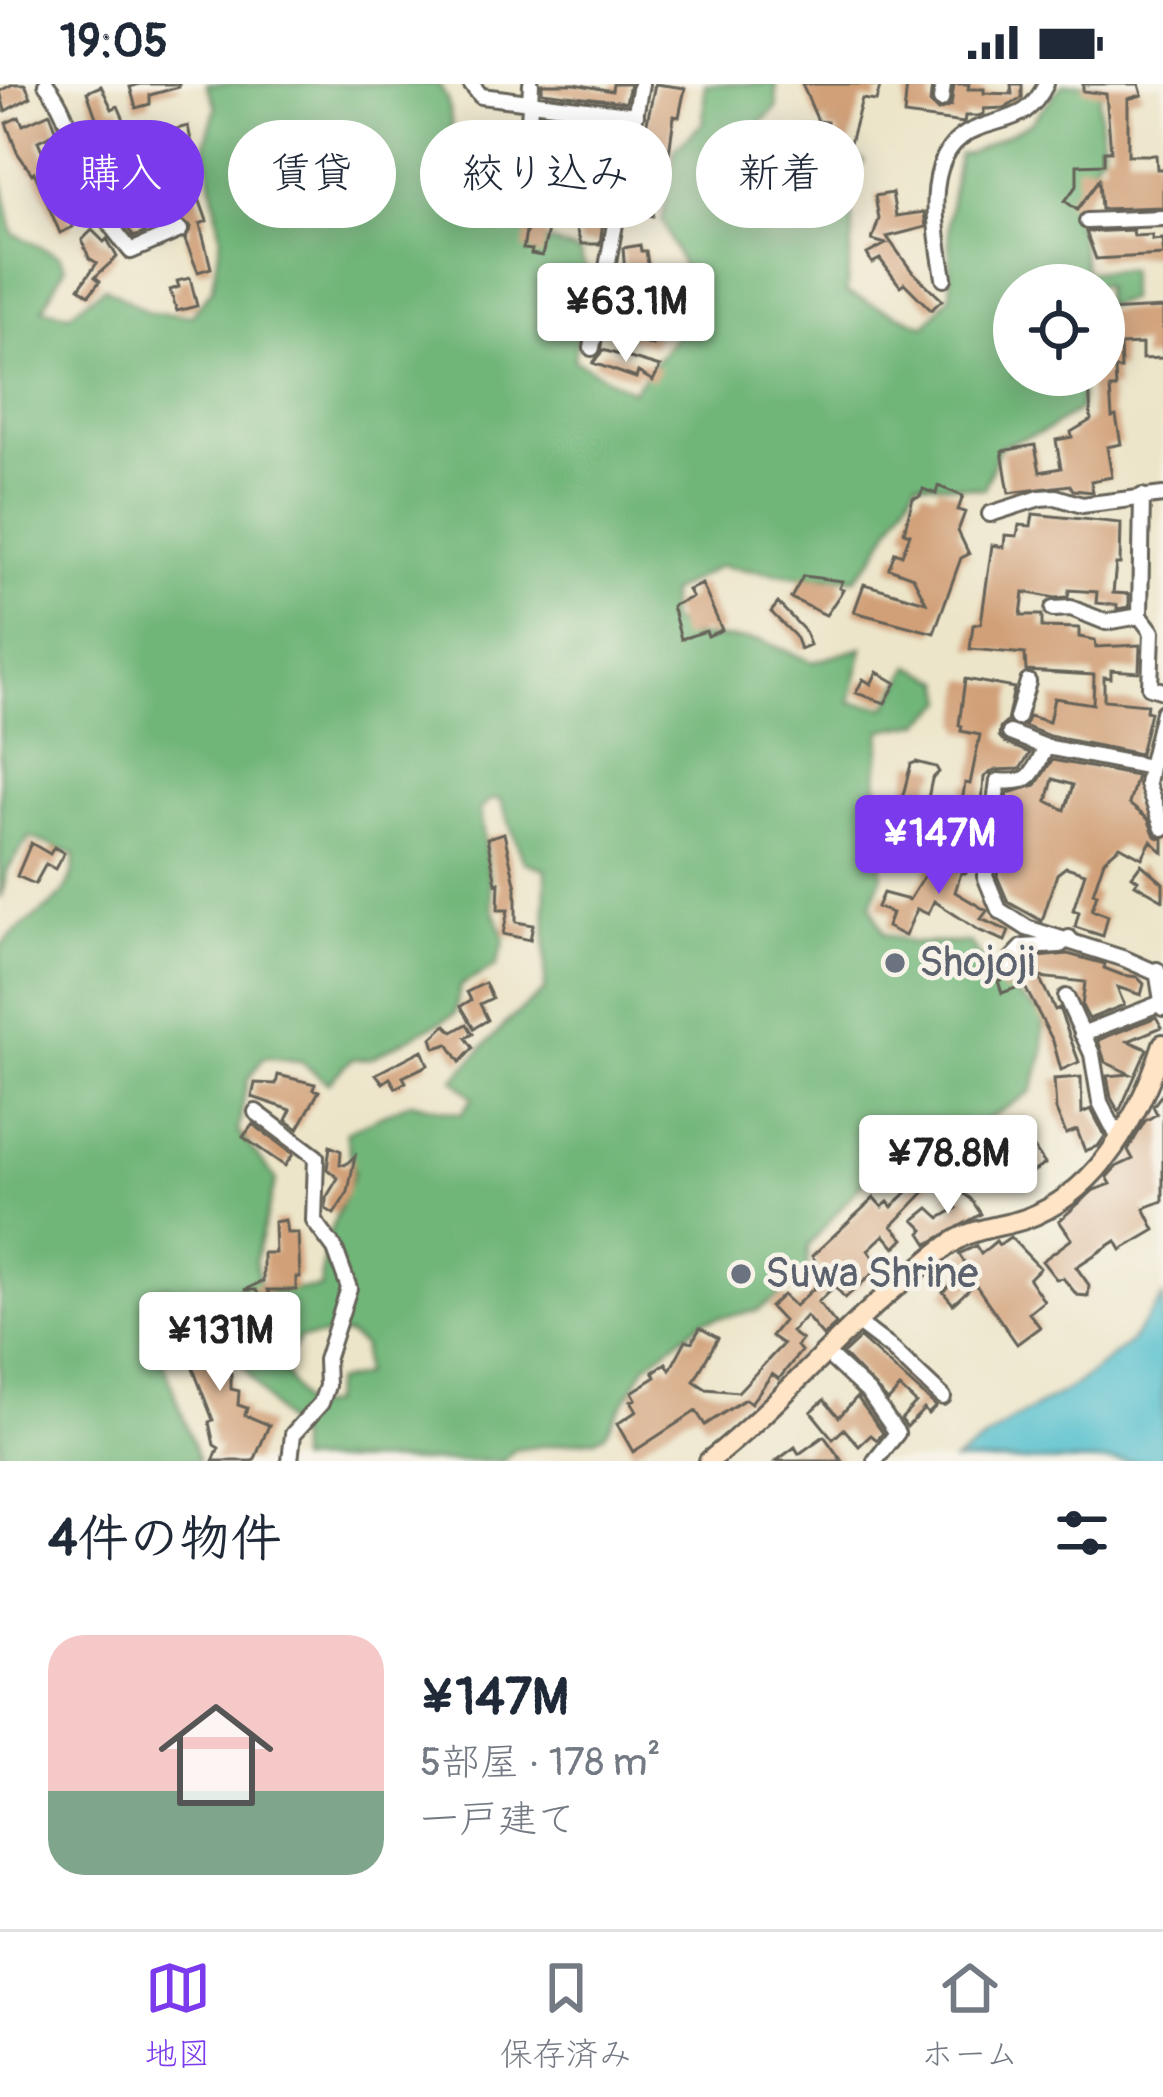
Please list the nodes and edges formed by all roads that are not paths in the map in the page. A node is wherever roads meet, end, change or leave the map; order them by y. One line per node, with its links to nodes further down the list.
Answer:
1 (46, 84): 11 (street)
2 (471, 84): 6 (street)
3 (531, 84): 6 (street)
4 (641, 84): 7 (street)
5 (1046, 84): 12 (street)
6 (529, 102): 7 (street); 8 (street)
7 (636, 115): 13 (street)
8 (528, 120)
9 (1163, 218): 10 (street)
10 (1087, 221)
11 (180, 230)
12 (944, 278)
13 (592, 349)
14 (1163, 494): 15 (street)
15 (1142, 496): 16 (street); 18 (street)
16 (990, 514)
17 (1053, 609): 18 (street)
18 (1140, 616): 20 (street)
19 (1028, 682): 22 (street)
20 (1163, 691): 21 (street)
21 (1163, 709): 23 (street)
22 (1046, 747): 23 (street); 26 (street)
23 (1150, 767): 24 (street)
24 (1163, 827)
25 (897, 832): 26 (street)
26 (987, 847): 27 (street)
27 (1066, 940): 28 (street); 30 (street)
28 (1006, 965)
29 (1066, 997): 31 (street)
30 (1162, 1005): 31 (street)
31 (1082, 1034): 34 (street)
32 (1163, 1044): 34 (main road)
33 (256, 1112): 38 (street)
34 (1119, 1139): 35 (main road)
35 (857, 1323): 36 (main road); 37 (street)
36 (827, 1354): 39 (main road); 40 (street)
37 (943, 1397)
38 (290, 1461)
39 (709, 1461)
40 (875, 1461)

